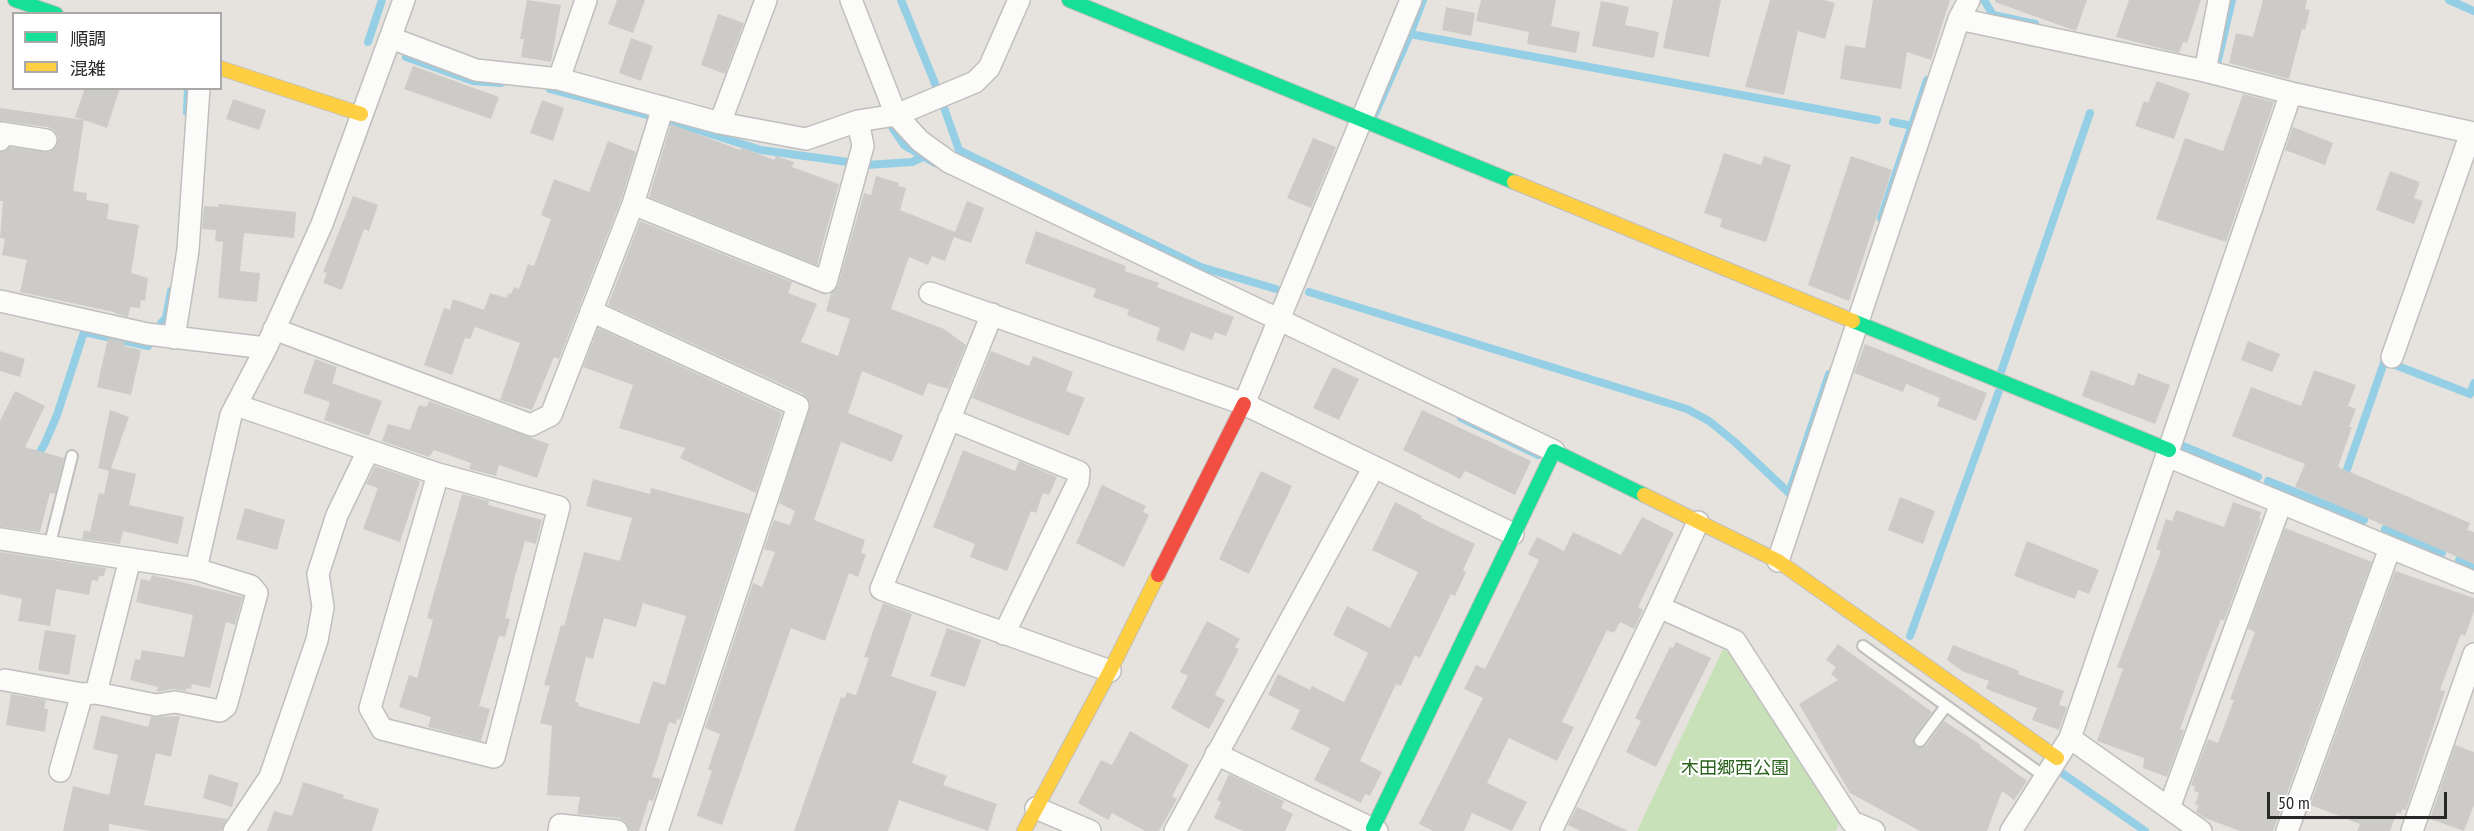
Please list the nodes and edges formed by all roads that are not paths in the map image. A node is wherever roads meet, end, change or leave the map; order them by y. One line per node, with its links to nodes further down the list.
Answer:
1 (15, 0): 11 (street)
2 (404, 0): 13 (street)
3 (585, 0): 16 (street)
4 (766, 0): 24 (street)
5 (851, 0): 21 (street)
6 (1019, 0): 21 (street)
7 (1069, 0): 23 (street)
8 (1411, 0): 23 (street)
9 (1969, 0): 12 (street)
10 (2219, 0): 15 (street)
11 (50, 12)
12 (1959, 19): 15 (street); 34 (street)
13 (391, 38): 16 (street); 20 (street)
14 (222, 69): 20 (street)
15 (2205, 71): 18 (street)
16 (559, 79): 19 (street)
17 (199, 90): 35 (street)
18 (2291, 93): 25 (street); 43 (street)
19 (663, 107): 24 (street); 28 (street)
20 (361, 114): 36 (street)
21 (896, 115): 22 (street); 33 (street)
22 (858, 121): 24 (street); 28 (street)
23 (1362, 122): 33 (street); 34 (street)
24 (720, 123)
25 (2473, 133): 37 (street)
26 (0, 140): 27 (street)
27 (46, 140)
28 (633, 204): 31 (street)
29 (930, 292): 32 (street)
30 (0, 301): 35 (street)
31 (591, 311): 36 (street); 78 (street)
32 (992, 314): 38 (street); 40 (street)
33 (1280, 319): 38 (street); 42 (street)
34 (1858, 325): 43 (street); 54 (street)
35 (174, 338): 36 (street)
36 (270, 339): 39 (street)
37 (2392, 357)
38 (1244, 404): 45 (street); 61 (street)
39 (236, 405): 41 (street); 55 (street)
40 (949, 419): 58 (street); 58 (street)
41 (368, 450): 46 (street); 75 (street)
42 (1554, 451): 48 (street); 49 (street)
43 (2168, 453): 47 (street); 65 (street)
44 (72, 456): 51 (lane)
45 (1374, 467): 49 (street); 67 (street)
46 (438, 474): 46 (street)
47 (2281, 503): 52 (street); 72 (street)
48 (1698, 522): 54 (street); 57 (street)
49 (1513, 534): 74 (street)
50 (0, 539): 51 (street)
51 (49, 547): 53 (street)
52 (2390, 548): 56 (street); 86 (street)
53 (130, 559): 55 (street); 63 (street)
54 (1778, 561): 68 (street)
55 (196, 569): 63 (street)
56 (2474, 582)
57 (1659, 607): 73 (street); 82 (street)
58 (1004, 634): 61 (street)
59 (1863, 646): 64 (lane)
60 (2474, 654): 87 (street)
61 (1110, 671): 71 (street)
62 (5, 680): 63 (street)
63 (89, 693): 69 (street)
64 (1946, 706): 66 (lane); 70 (lane)
65 (2070, 738): 68 (street); 72 (street)
66 (1920, 741)
67 (1216, 754): 74 (street); 81 (street)
68 (2057, 758): 70 (street)
69 (60, 771)
70 (2044, 776): 84 (street)
71 (1036, 808): 79 (street); 80 (street)
72 (2169, 808): 85 (street)
73 (1850, 827): 83 (street)
74 (1375, 830)
75 (234, 831)
76 (559, 831): 77 (street)
77 (616, 831)
78 (657, 831)
79 (1024, 831)
80 (1090, 831)
81 (1175, 831)
82 (1551, 831)
83 (1874, 831)
84 (2011, 831)
85 (2201, 831)
86 (2287, 831)
87 (2412, 831)

